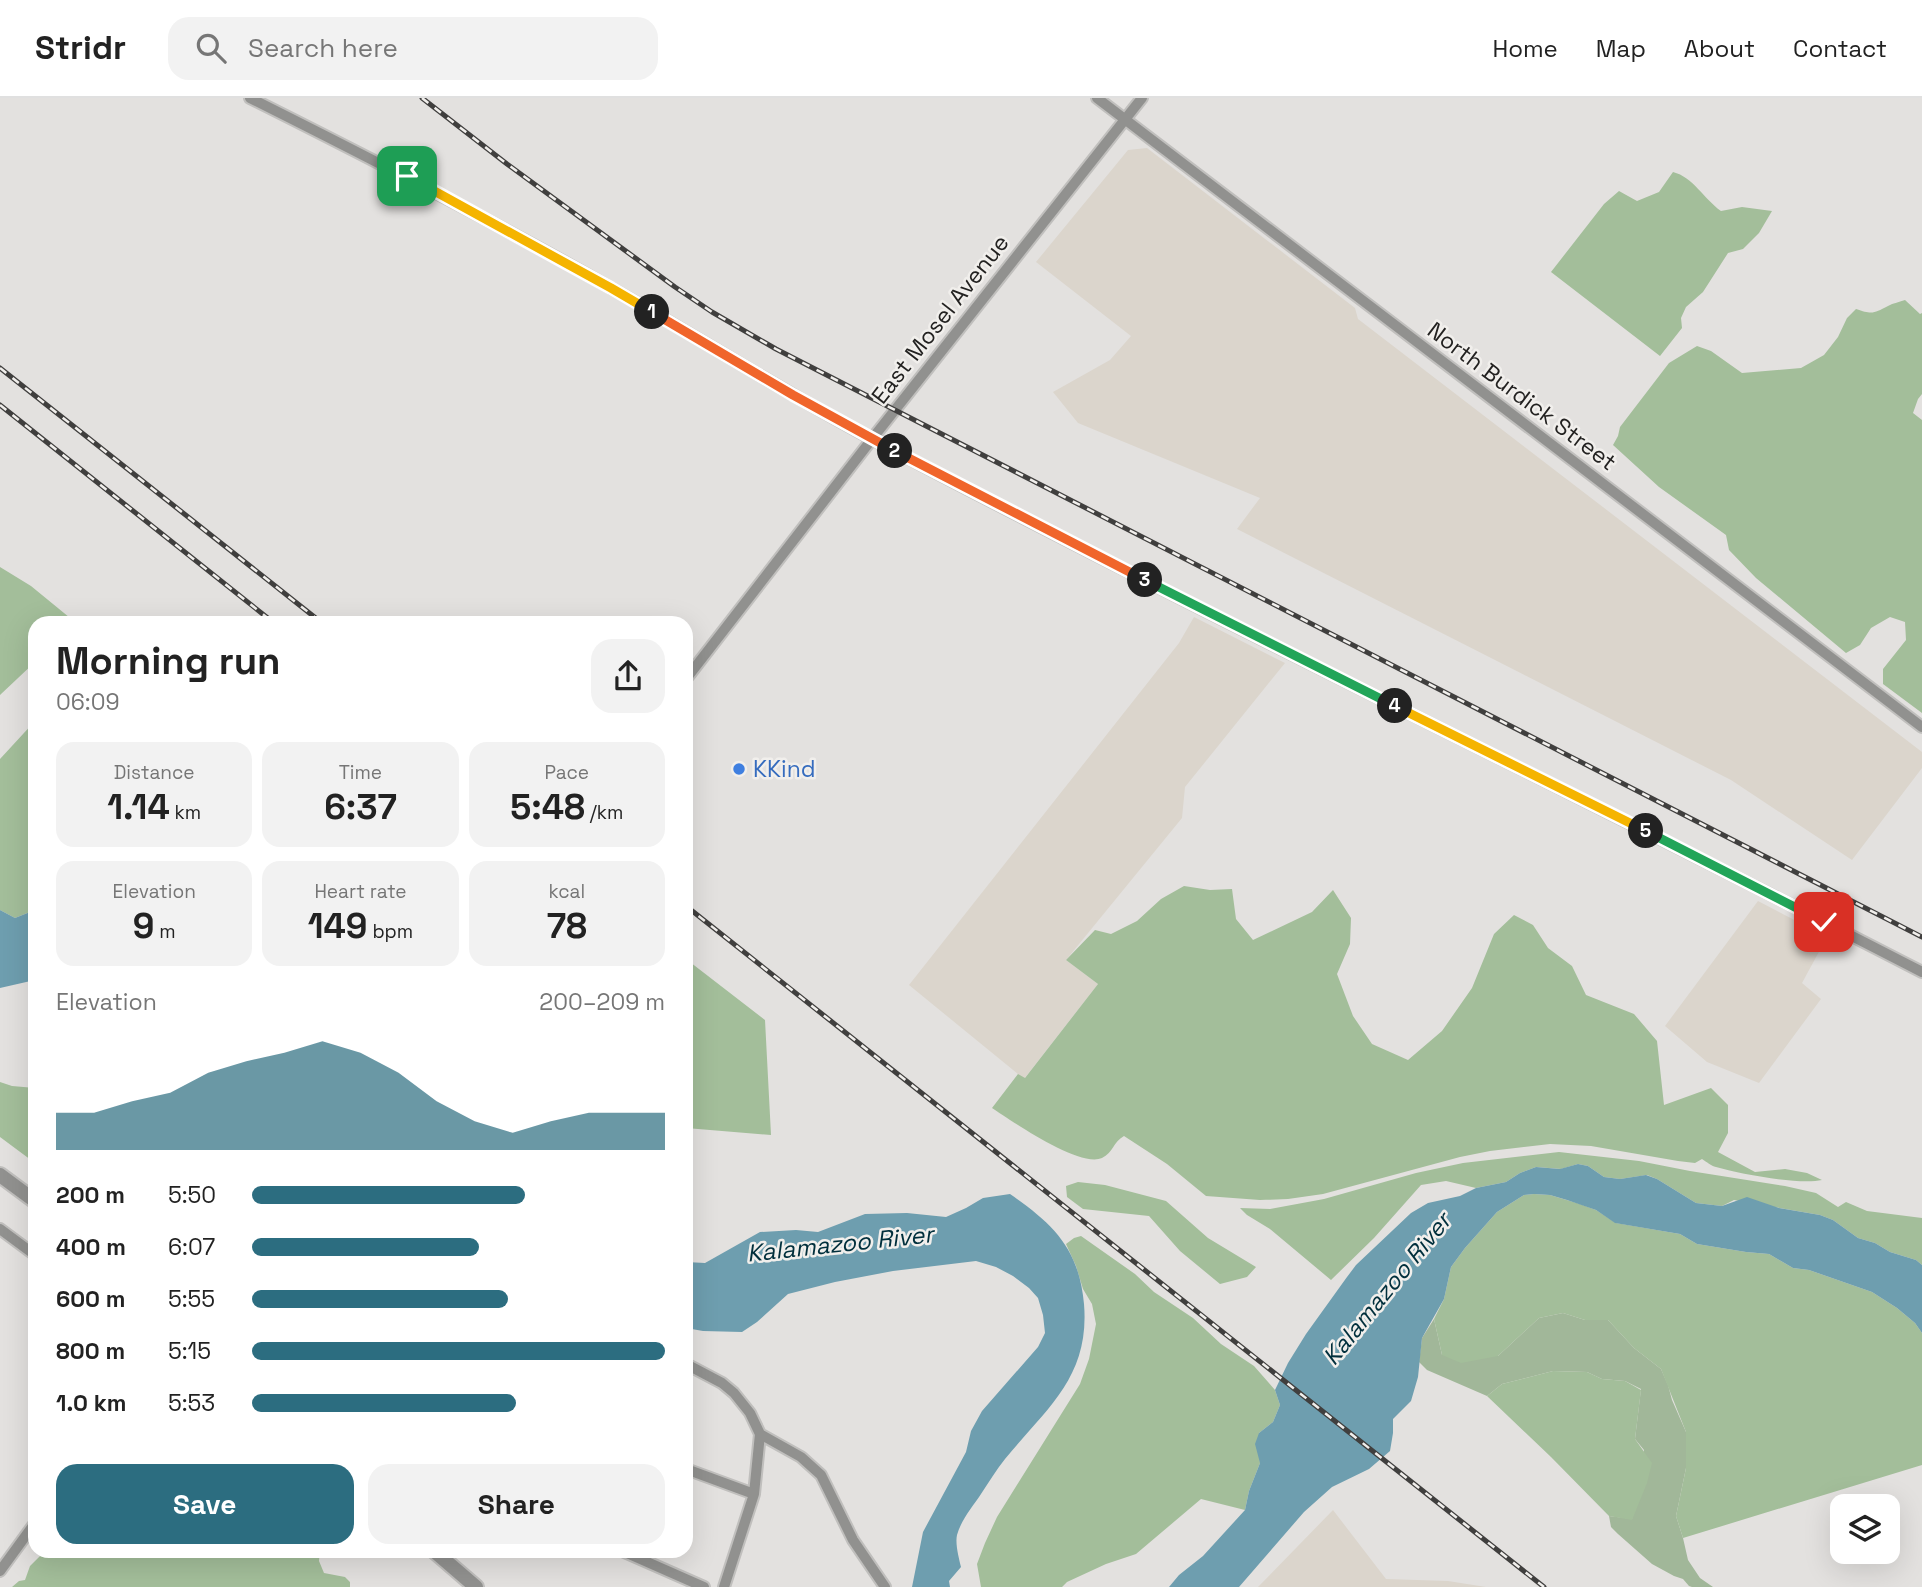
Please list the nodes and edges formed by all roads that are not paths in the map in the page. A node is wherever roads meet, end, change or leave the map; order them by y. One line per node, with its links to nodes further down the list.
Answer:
1 (250, 98): 5 (street)
2 (1097, 98): 4 (street, North Burdick Street)
3 (1142, 98): 4 (street, East Mosel Avenue)
4 (1126, 119): 5 (street, East Mosel Avenue); 7 (street, North Burdick Street)
5 (872, 439): 6 (street, East Mosel Avenue); 8 (street)
6 (693, 670)
7 (1922, 727)
8 (1922, 972)
9 (0, 1175): 10 (street)
10 (28, 1196)
11 (0, 1229): 12 (street)
12 (28, 1250)
13 (693, 1368): 14 (street)
14 (760, 1434): 16 (street); 24 (street)
15 (693, 1472): 16 (street)
16 (754, 1494): 23 (street)
17 (28, 1533): 20 (street)
18 (442, 1558): 21 (street)
19 (638, 1558): 22 (street)
20 (0, 1571)
21 (476, 1587)
22 (704, 1587)
23 (724, 1587)
24 (884, 1587)

